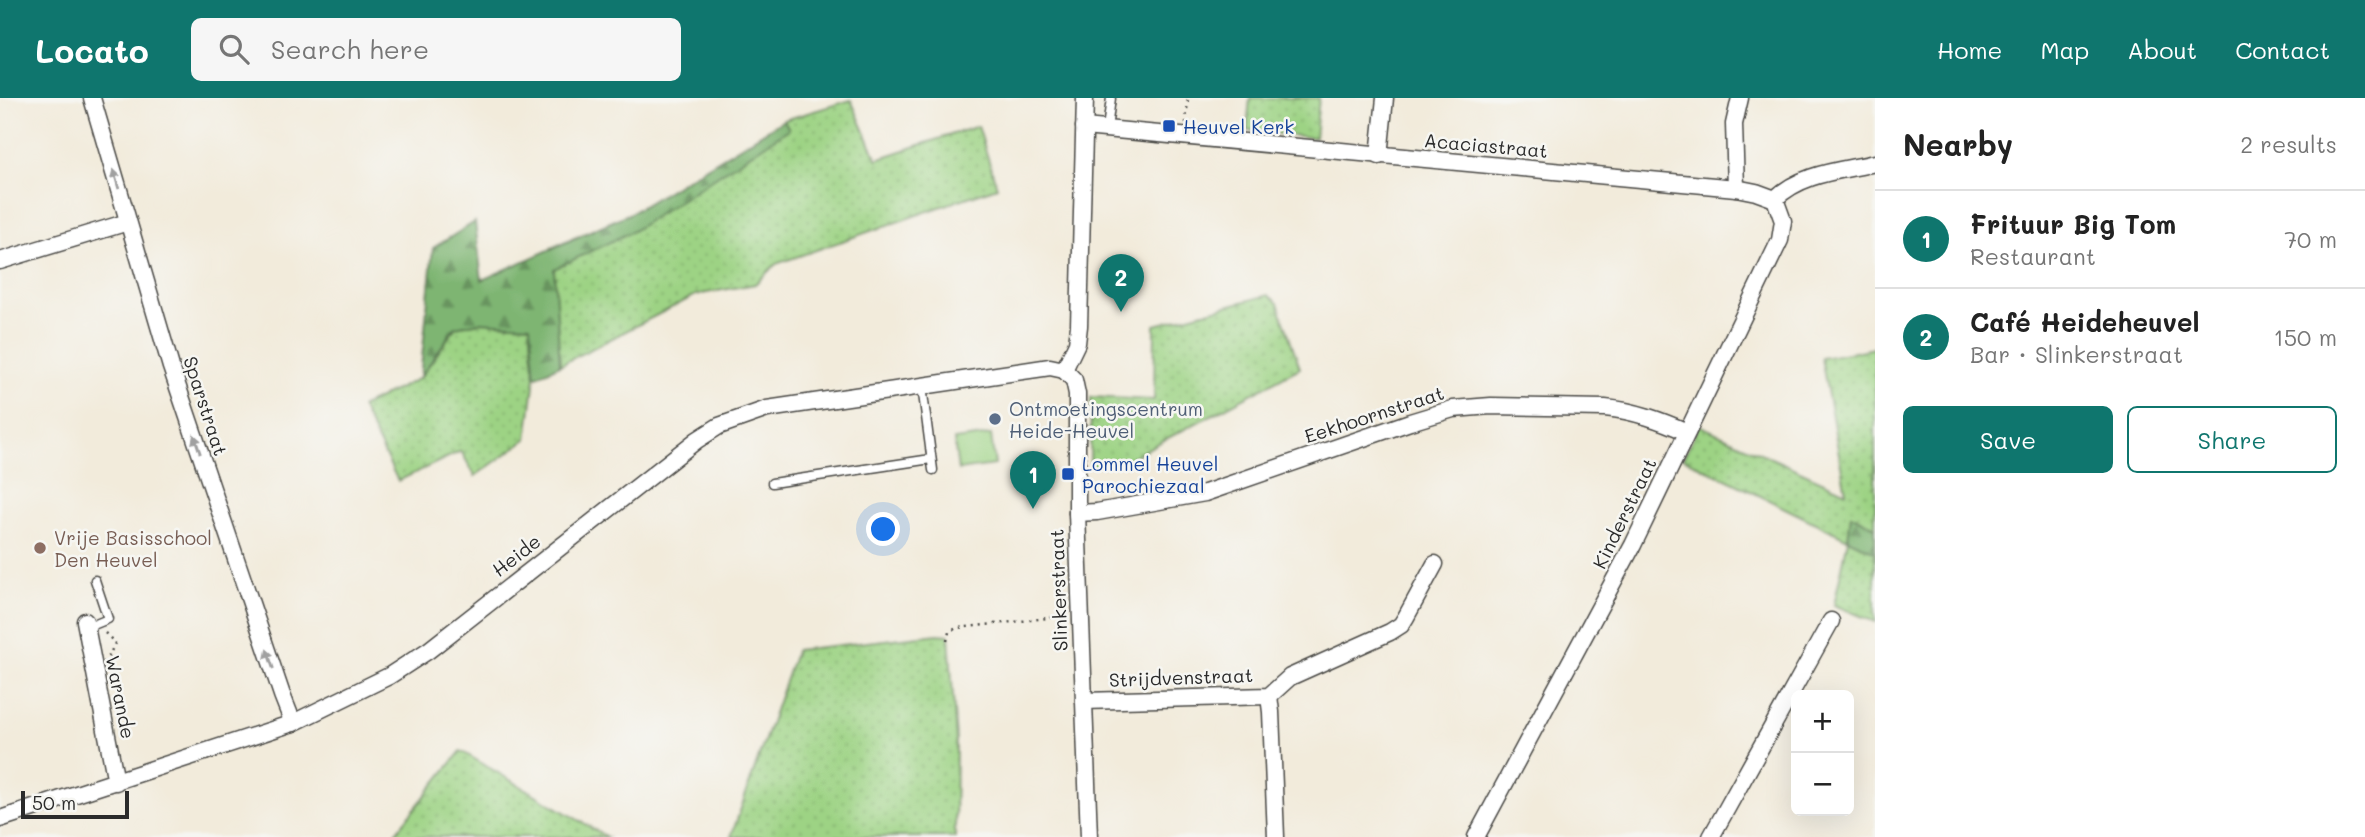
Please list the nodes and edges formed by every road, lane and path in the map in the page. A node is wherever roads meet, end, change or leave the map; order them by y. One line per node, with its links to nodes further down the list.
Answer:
1 (92, 98): 14 (street, Sparstraat, one-way to 1)
2 (1085, 98): 7 (street)
3 (1111, 98): 8 (lane)
4 (1188, 98): 9 (path)
5 (1385, 98): 10 (street)
6 (1740, 98): 12 (street)
7 (1084, 127): 8 (street, Acaciastraat); 16 (street)
8 (1107, 129): 9 (street, Acaciastraat)
9 (1185, 136): 10 (street, Acaciastraat)
10 (1379, 156): 12 (street, Acaciastraat)
11 (1875, 163): 13 (street)
12 (1736, 188): 13 (street, Acaciastraat)
13 (1775, 199): 18 (street, Kinderstraat)
14 (128, 222): 15 (street); 31 (street, Sparstraat, one-way to 14)
15 (0, 261)
16 (1064, 370): 17 (street, Heide); 22 (street, Slinkerstraat)
17 (922, 386): 19 (lane); 31 (street, Heide)
18 (1687, 432): 22 (street, Eekhoornstraat); 36 (street, Kinderstraat)
19 (931, 459): 20 (lane); 21 (lane)
20 (933, 470)
21 (772, 483)
22 (1077, 513): 25 (street, Slinkerstraat)
23 (1435, 564): 29 (street, Strijdvenstraat)
24 (95, 580): 27 (lane)
25 (1080, 614): 28 (path); 30 (street, Slinkerstraat)
26 (1831, 621): 37 (street)
27 (85, 625): 32 (street, Warande)
28 (947, 641)
29 (1269, 696): 30 (street, Strijdvenstraat); 35 (street)
30 (1084, 701): 34 (street, Slinkerstraat)
31 (293, 723): 32 (street, Heide)
32 (116, 782): 33 (street, Heide)
33 (0, 819)
34 (1089, 837)
35 (1276, 837)
36 (1476, 837)
37 (1711, 837)

